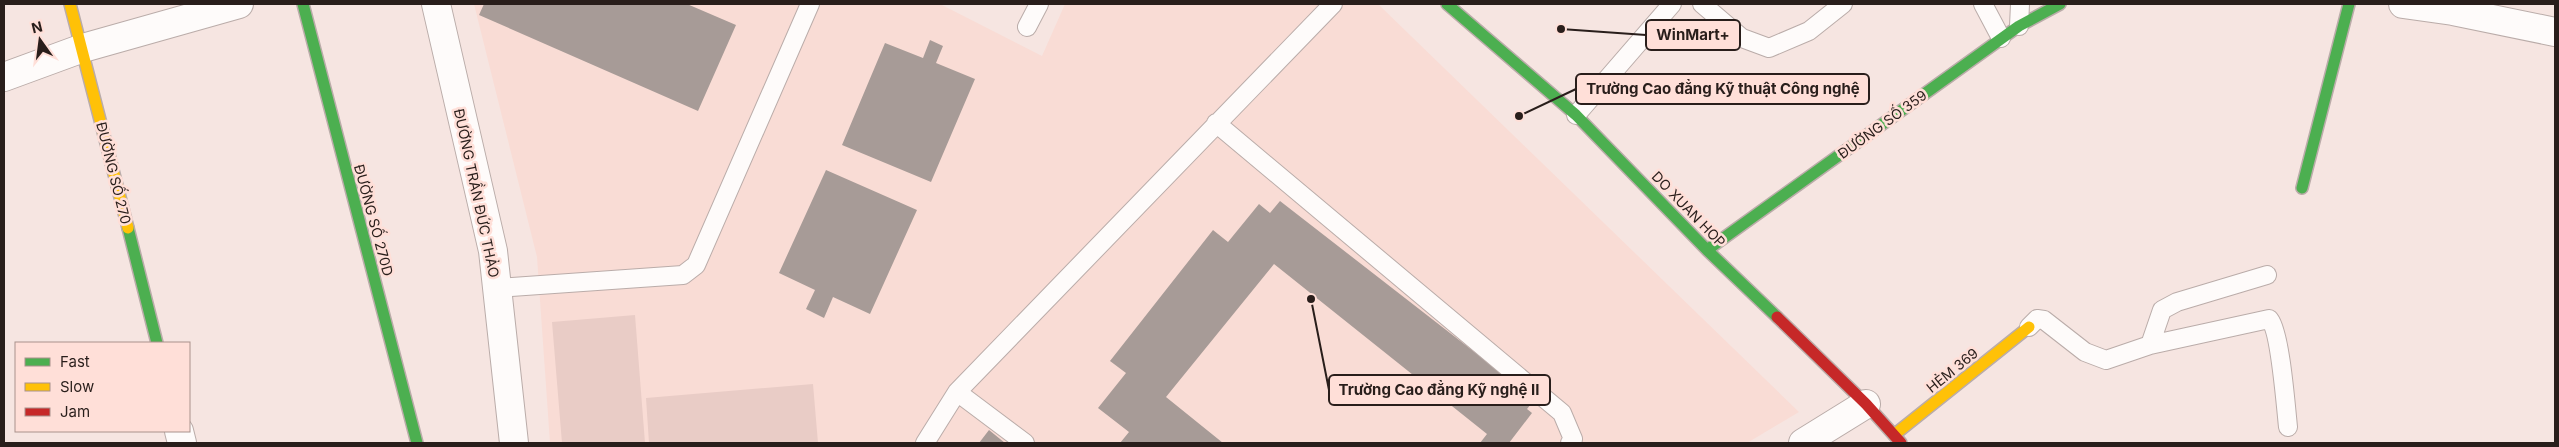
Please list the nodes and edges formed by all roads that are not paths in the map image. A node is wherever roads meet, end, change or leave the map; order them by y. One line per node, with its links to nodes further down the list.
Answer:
1 (70, 4): 22 (street, ĐƯỜNG SỐ 270)
2 (239, 4): 22 (street)
3 (303, 4): 37 (street, ĐƯỜNG SỐ 270D)
4 (436, 4): 29 (street, ĐƯỜNG TRẦN ĐỨC THẢO)
5 (810, 4): 29 (lane)
6 (1039, 4): 19 (lane)
7 (1333, 4): 25 (lane)
8 (1447, 4): 24 (street, DO XUAN HOP)
9 (1672, 4): 24 (lane)
10 (1702, 4): 11 (lane)
11 (1843, 4)
12 (1983, 4): 21 (lane)
13 (2020, 4): 18 (lane)
14 (2060, 4): 18 (street, ĐƯỜNG SỐ 359)
15 (2349, 4): 26 (street)
16 (2403, 4): 17 (street)
17 (2457, 7): 20 (street)
18 (2019, 26): 21 (street, ĐƯỜNG SỐ 359)
19 (1027, 27)
20 (2555, 32)
21 (2001, 38): 27 (street, ĐƯỜNG SỐ 359)
22 (83, 48): 23 (street); 31 (street, ĐƯỜNG SỐ 270)
23 (4, 77)
24 (1576, 115): 27 (street, DO XUAN HOP)
25 (1216, 122): 33 (lane); 41 (lane)
26 (2302, 188)
27 (1707, 250): 34 (street, DO XUAN HOP)
28 (2267, 275): 32 (lane)
29 (497, 288): 38 (street, ĐƯỜNG TRẦN ĐỨC THẢO)
30 (2029, 327): 32 (lane); 36 (street, HẺM 369)
31 (157, 342)
32 (2150, 344): 35 (lane)
33 (958, 392): 39 (lane); 40 (lane)
34 (1866, 404): 36 (street, DO XUAN HOP); 42 (street)
35 (2288, 427)
36 (1898, 439)
37 (417, 443)
38 (514, 443)
39 (925, 443)
40 (1025, 443)
41 (1570, 443)
42 (1803, 443)

